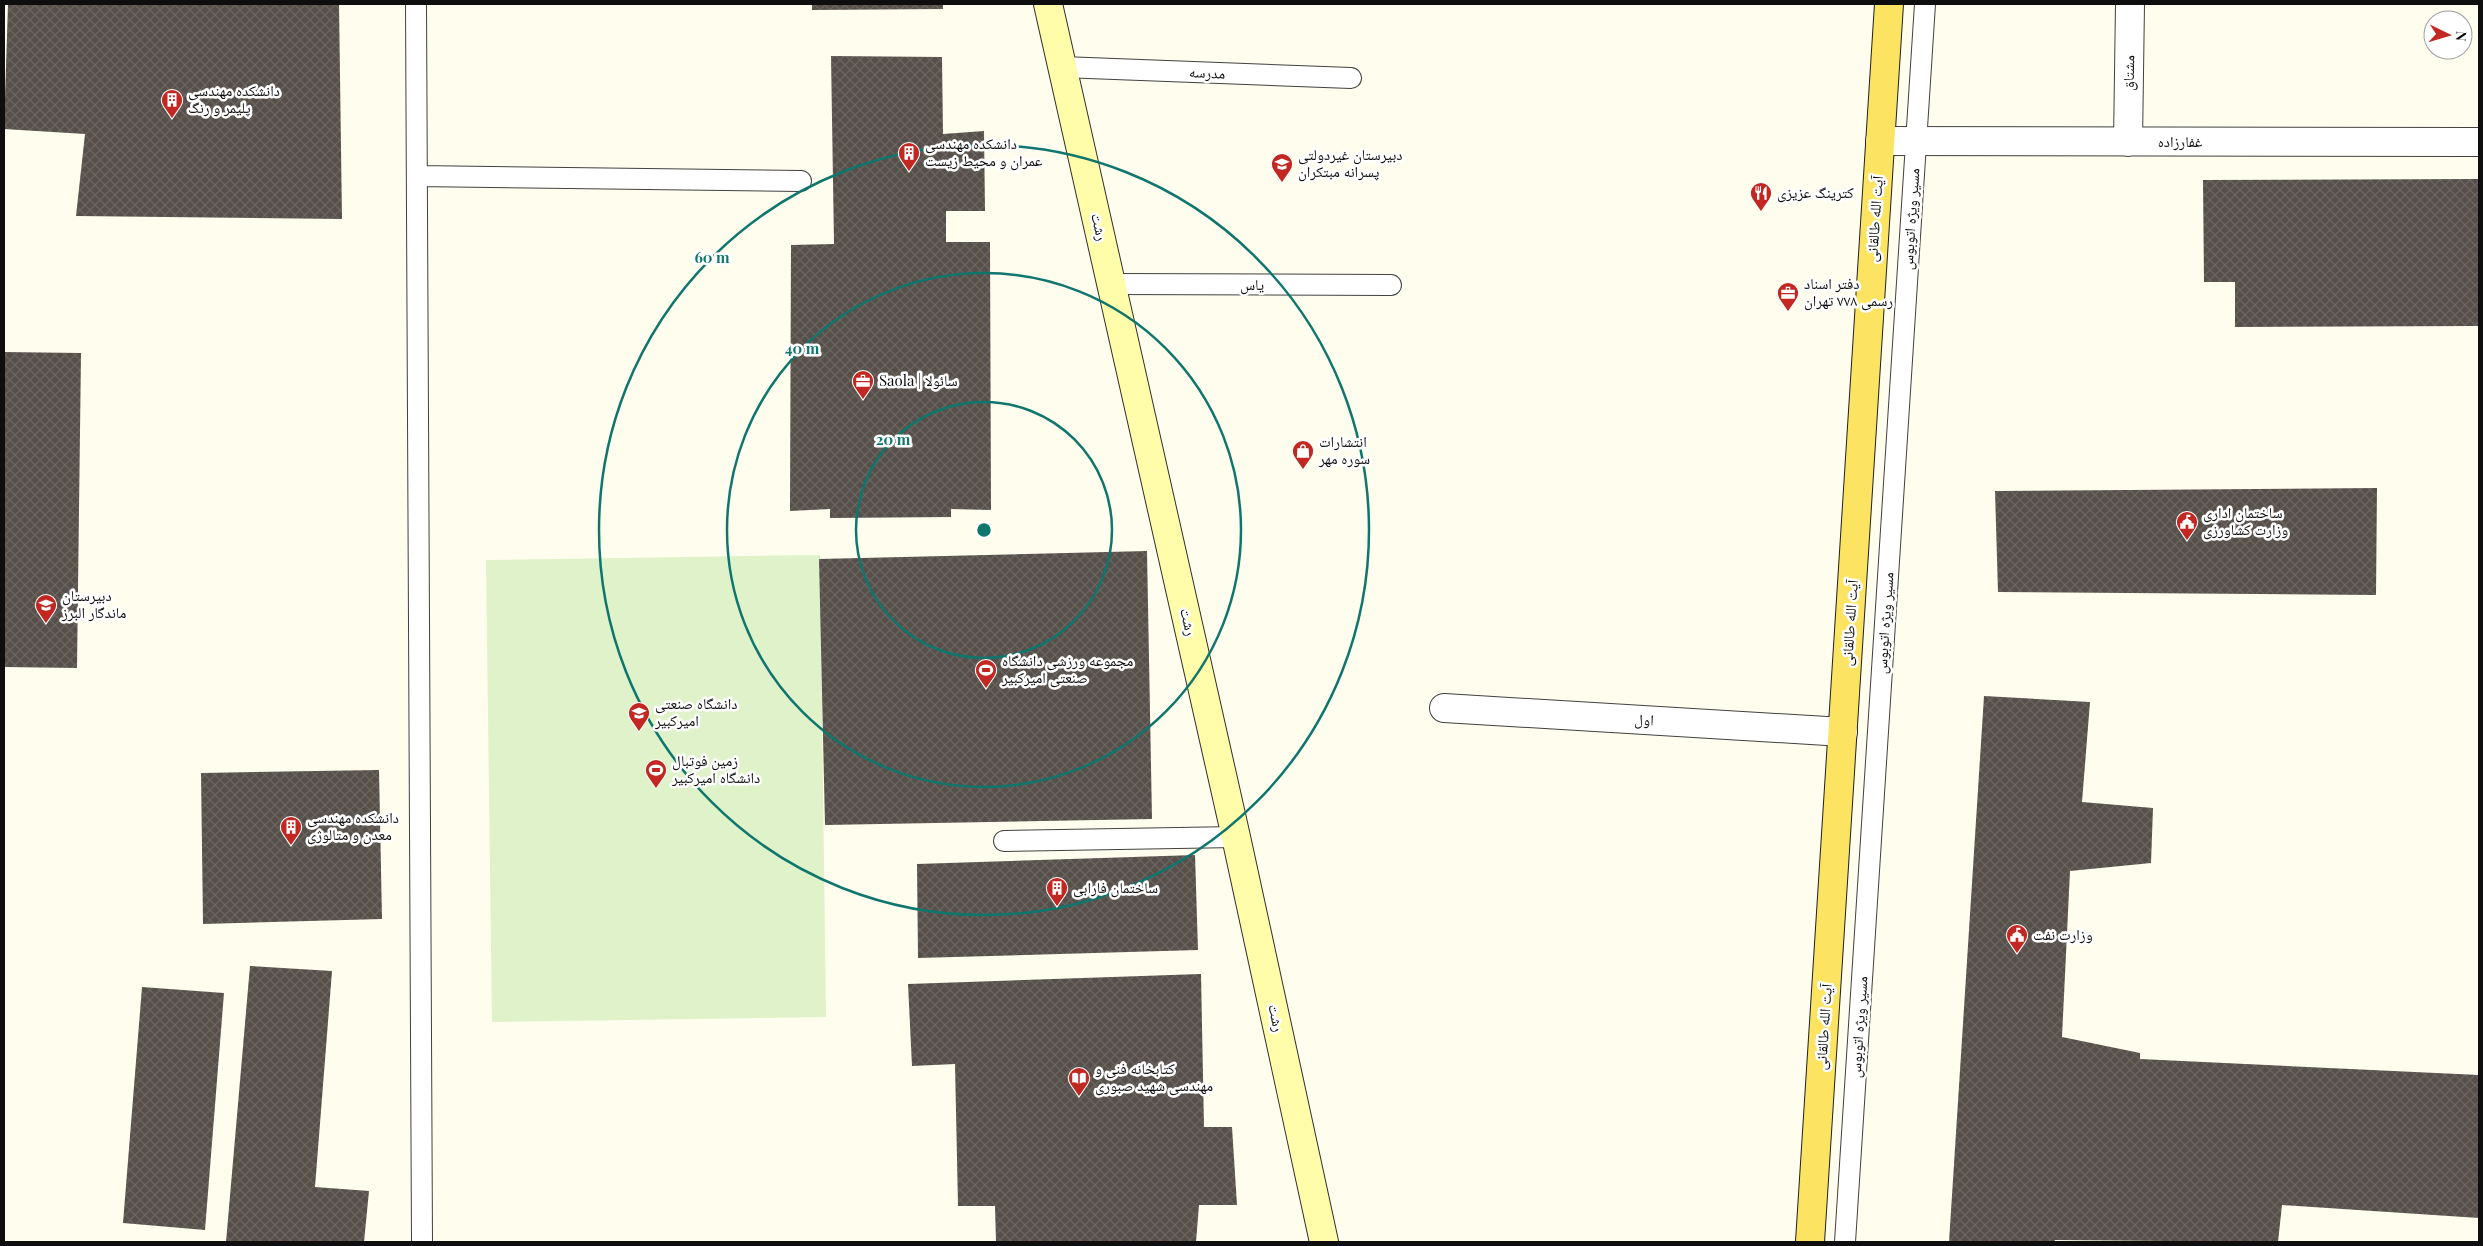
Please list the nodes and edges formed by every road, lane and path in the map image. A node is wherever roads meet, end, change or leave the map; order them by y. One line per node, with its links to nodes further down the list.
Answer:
1 (416, 4): 12 (lane)
2 (1048, 4): 6 (street, رشت)
3 (1889, 4): 8 (main road, آیت الله طالقانی)
4 (1925, 4): 9 (lane, مسیر ویژه اتوبوس)
5 (2130, 4): 10 (street, مشتاق)
6 (1062, 67): 7 (lane, مدرسه); 14 (street, رشت)
7 (1352, 78)
8 (1880, 141): 9 (street, غفارزاده); 17 (main road, آیت الله طالقانی)
9 (1916, 141): 10 (street, غفارزاده); 23 (lane, مسیر ویژه اتوبوس)
10 (2128, 142): 11 (street, غفارزاده)
11 (2479, 142)
12 (417, 176): 13 (lane); 20 (lane)
13 (801, 181)
14 (1112, 284): 15 (lane, یاس); 18 (street, رشت)
15 (1391, 285)
16 (1444, 708): 17 (street, اول)
17 (1843, 732): 22 (main road, آیت الله طالقانی)
18 (1236, 837): 19 (lane); 21 (street, رشت)
19 (1004, 841)
20 (422, 1242)
21 (1324, 1242)
22 (1810, 1242)
23 (1845, 1242)

